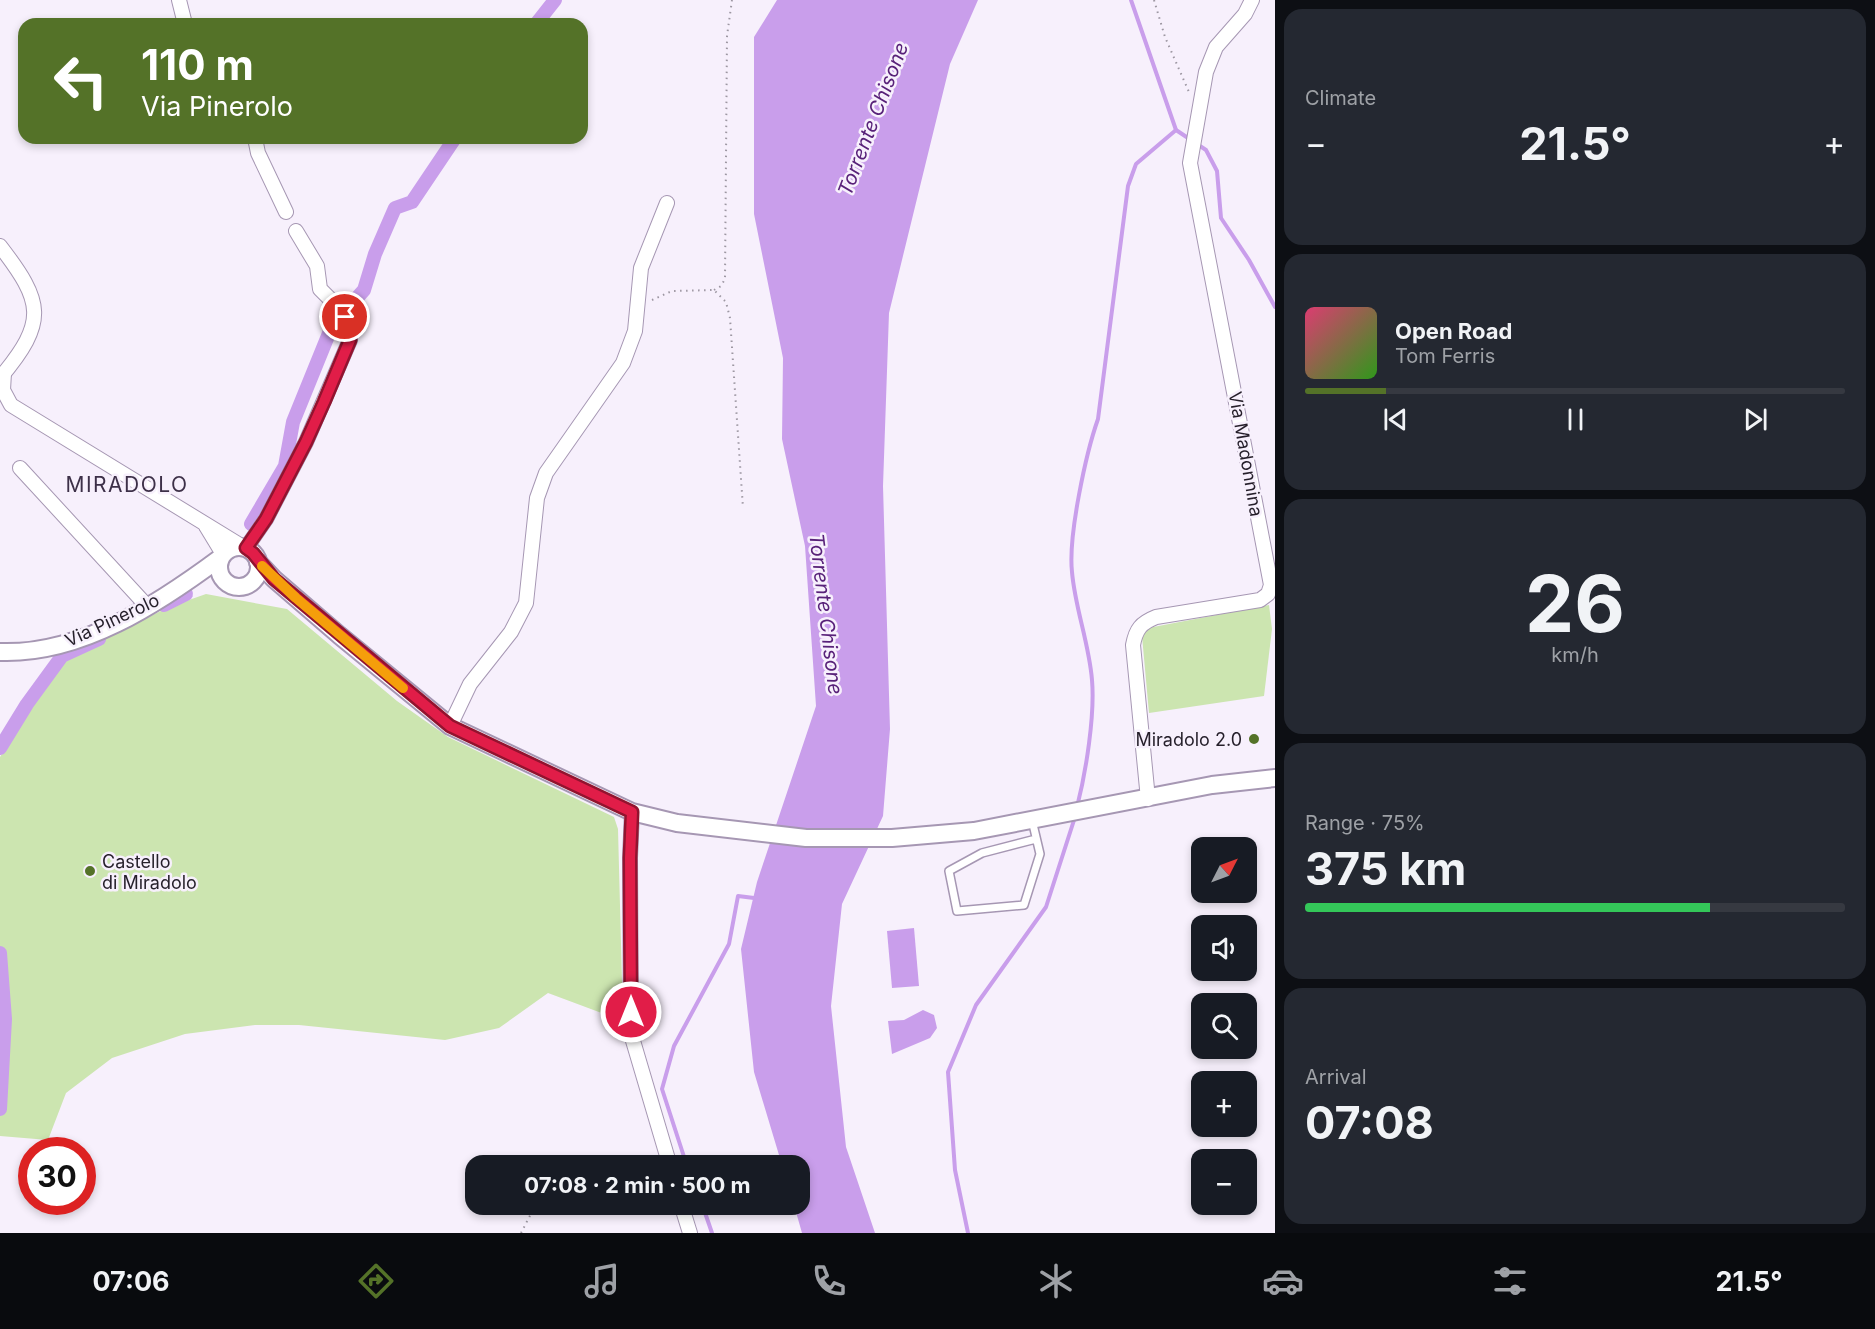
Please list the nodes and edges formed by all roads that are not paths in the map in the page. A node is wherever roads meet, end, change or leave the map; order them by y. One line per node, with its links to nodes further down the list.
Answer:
1 (179, 0): 3 (street)
2 (1252, 0): 23 (street, Via Madonnina)
3 (184, 18)
4 (256, 144): 6 (street)
5 (667, 203): 21 (street)
6 (286, 212)
7 (296, 231): 12 (street)
8 (0, 246): 9 (street)
9 (2, 375): 11 (street)
10 (20, 468): 19 (street)
11 (206, 526): 12 (street); 13 (street)
12 (244, 547): 13 (street); 14 (street)
13 (221, 556): 15 (street); 16 (street, Via Pinerolo)
14 (258, 562): 17 (street); 18 (street)
15 (224, 581): 16 (street, Via Pinerolo); 17 (street)
16 (186, 583): 19 (street, Via Pinerolo)
17 (242, 587): 18 (street)
18 (296, 598): 21 (street)
19 (147, 606): 20 (street, Via Pinerolo)
20 (0, 652)
21 (450, 726): 24 (street)
22 (1275, 778): 23 (street)
23 (1148, 799): 25 (street)
24 (632, 812): 25 (street); 27 (street)
25 (1040, 819): 26 (lane)
26 (1036, 839): 26 (lane)
27 (667, 1155)
28 (684, 1215): 29 (street)
29 (690, 1233)

